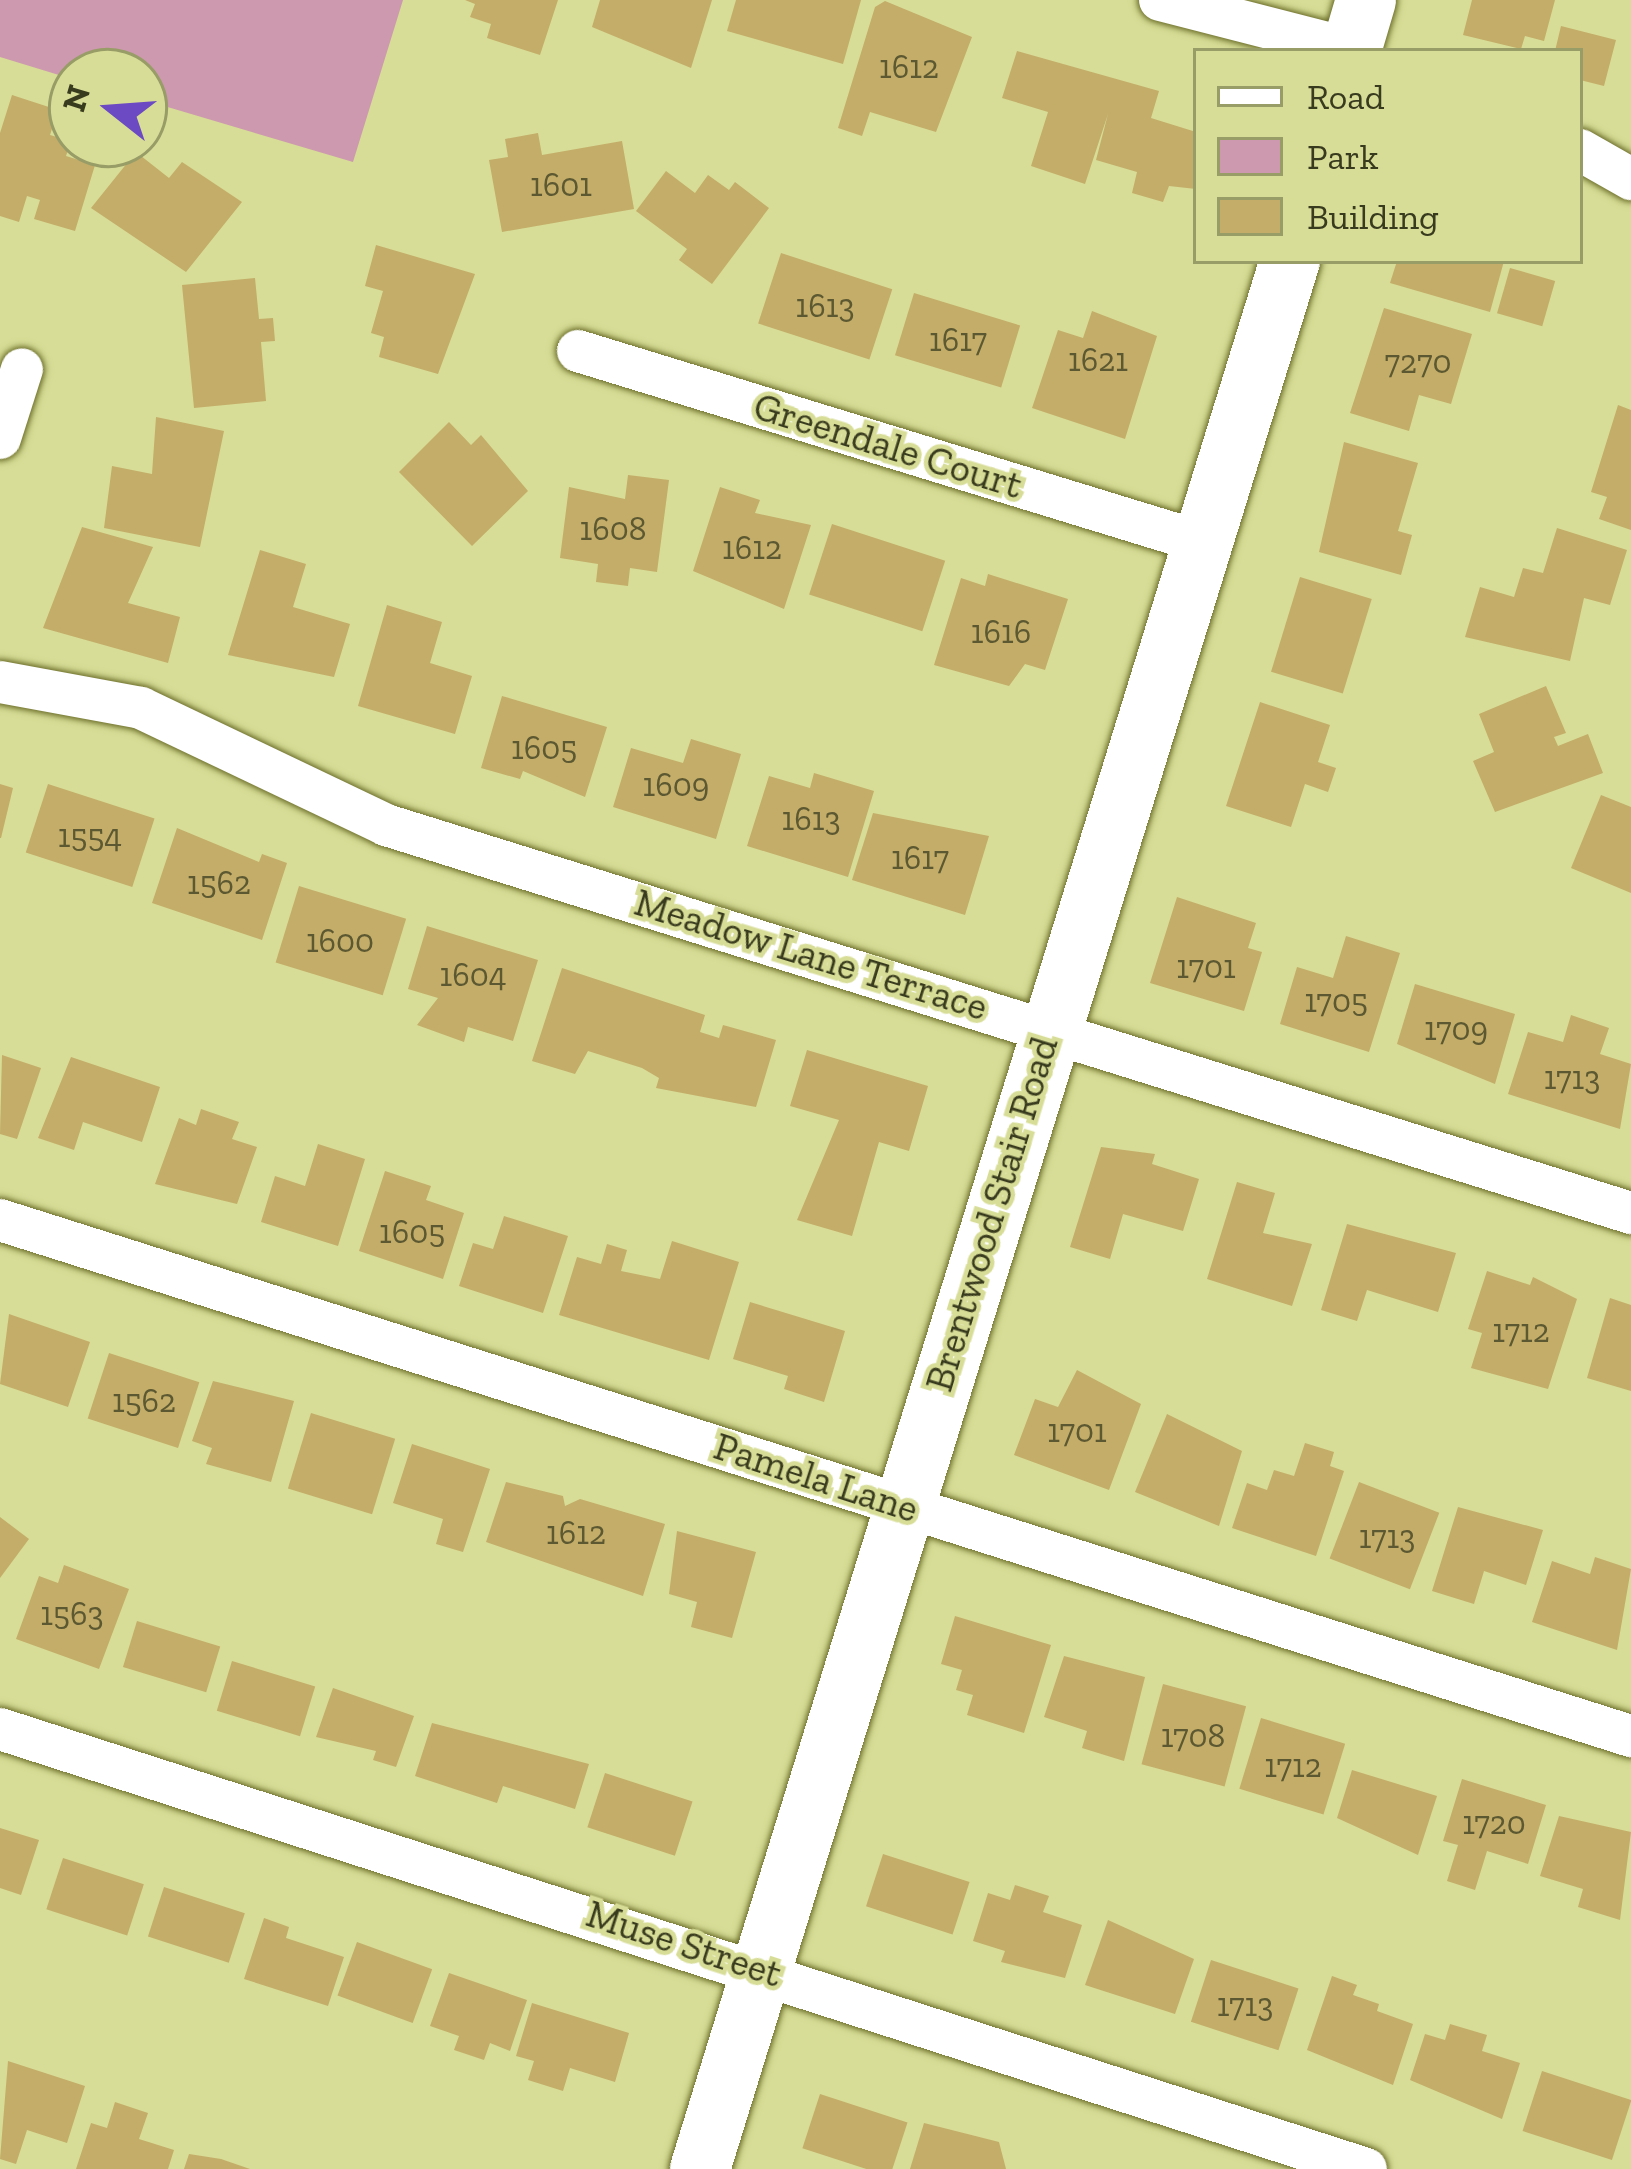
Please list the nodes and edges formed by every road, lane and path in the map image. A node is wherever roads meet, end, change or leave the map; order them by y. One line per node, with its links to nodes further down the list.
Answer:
1 (1160, 0): 2 (street)
2 (1357, 38)
3 (1583, 152): 4 (street)
4 (1631, 178)
5 (1289, 264): 9 (main road, Brentwood Stair Road)
6 (578, 351): 9 (street, Greendale Court)
7 (22, 369): 8 (street)
8 (0, 438)
9 (1198, 541): 11 (main road, Brentwood Stair Road)
10 (0, 682): 11 (street, Meadow Lane Terrace)
11 (1049, 1028): 12 (street, Meadow Lane Terrace); 14 (main road, Brentwood Stair Road)
12 (1631, 1213)
13 (0, 1220): 14 (street, Pamela Lane)
14 (903, 1506): 16 (street, Pamela Lane); 17 (main road, Brentwood Stair Road)
15 (0, 1729): 17 (street, Muse Street)
16 (1631, 1736)
17 (761, 1970): 18 (main road, Brentwood Stair Road); 19 (street, Muse Street)
18 (700, 2169)
19 (1366, 2169)

